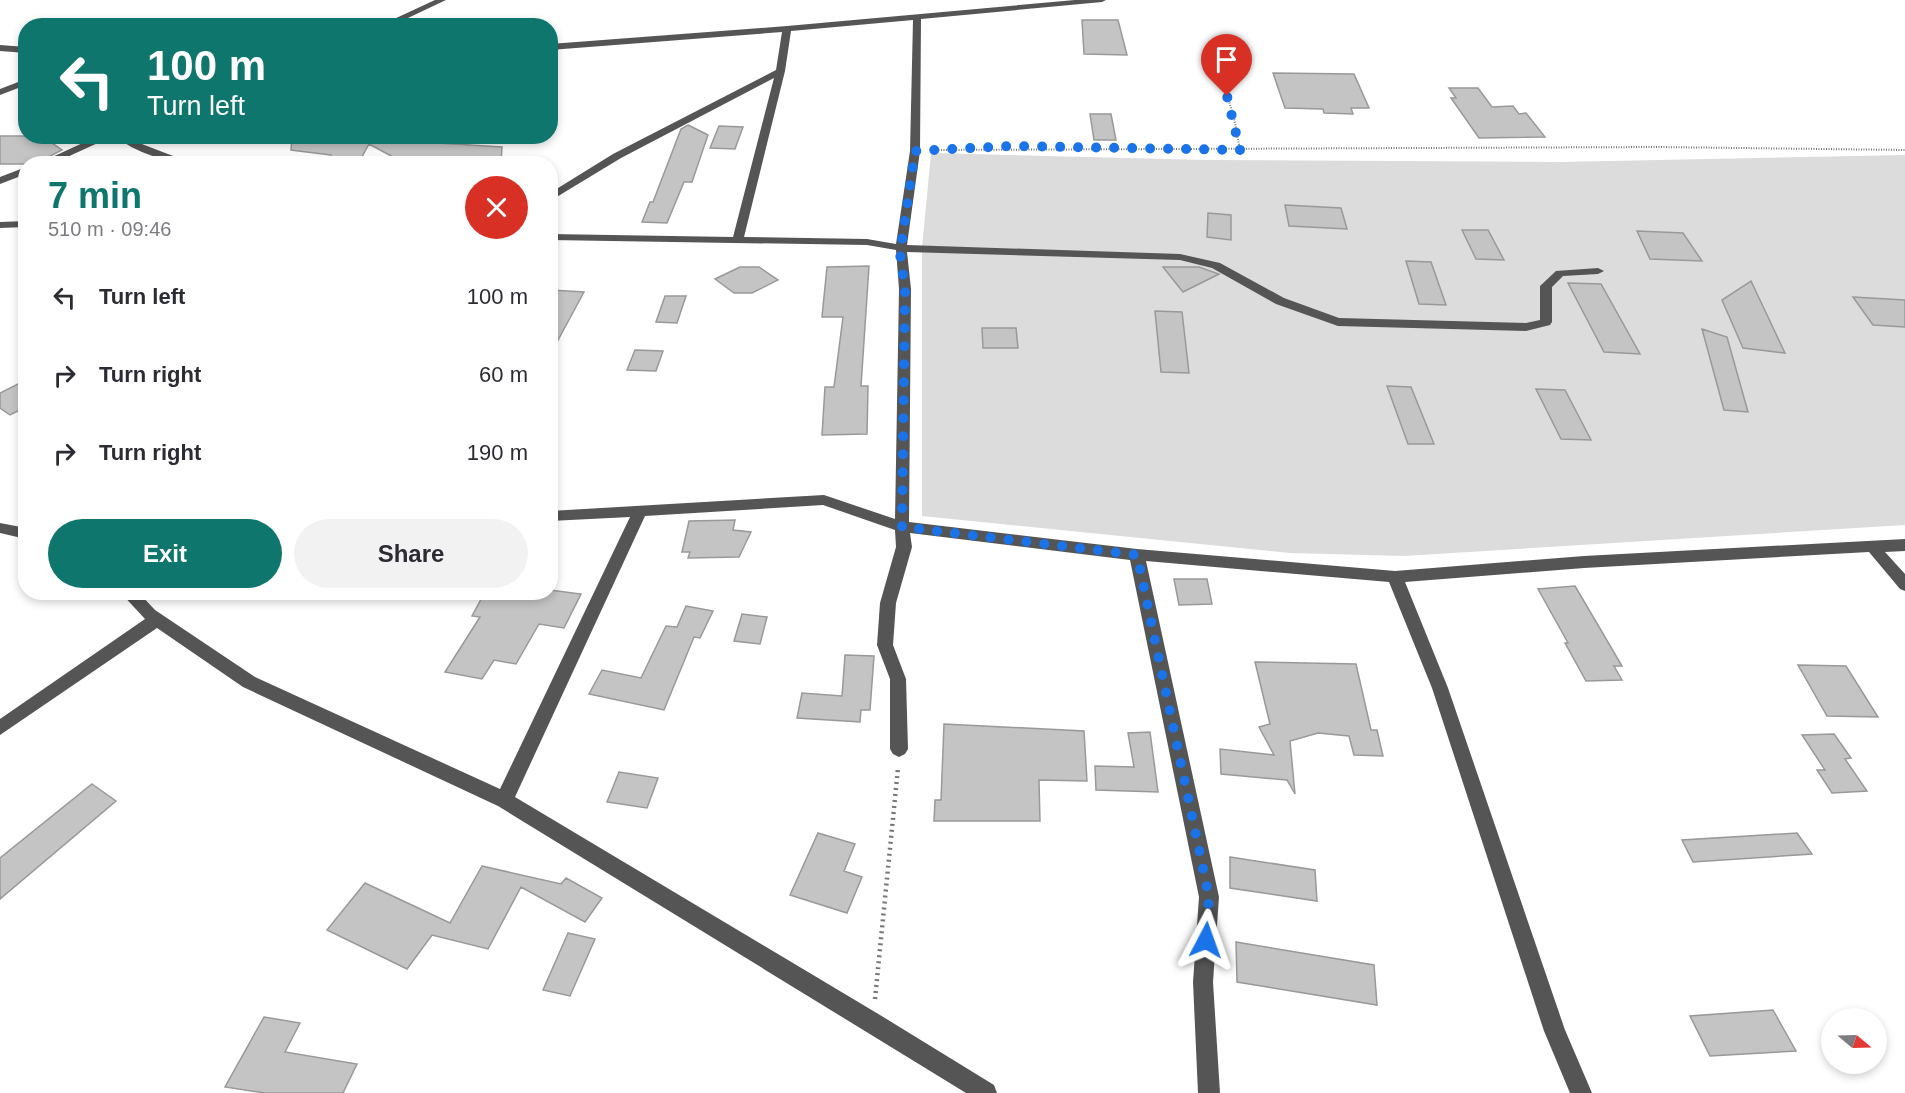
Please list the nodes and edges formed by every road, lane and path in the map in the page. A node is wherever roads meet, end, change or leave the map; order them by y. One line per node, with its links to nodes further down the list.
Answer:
1 (442, 0): 4 (street)
2 (1102, 0): 3 (street)
3 (917, 17): 5 (street); 17 (street)
4 (401, 18)
5 (787, 29): 6 (street); 10 (street)
6 (558, 45)
7 (0, 48): 8 (street)
8 (18, 49)
9 (1214, 55): 15 (path)
10 (780, 71): 22 (street); 26 (street)
11 (18, 85): 12 (street)
12 (0, 92)
13 (89, 144): 18 (street)
14 (133, 144): 19 (street)
15 (1240, 150): 16 (path); 17 (path)
16 (1905, 150)
17 (915, 151): 27 (street)
18 (61, 156)
19 (167, 156)
20 (18, 173): 21 (street)
21 (0, 181)
22 (558, 193)
23 (18, 224): 24 (street)
24 (0, 225)
25 (558, 237): 26 (street)
26 (738, 240): 27 (street)
27 (901, 248): 28 (street); 31 (street)
28 (1598, 271)
29 (639, 512): 30 (street); 31 (street); 43 (street)
30 (558, 516)
31 (902, 527): 36 (street); 42 (street)
32 (0, 528): 33 (street)
33 (18, 532)
34 (1905, 545): 35 (street)
35 (1872, 546): 37 (street); 38 (street)
36 (1137, 555): 37 (street); 46 (street)
37 (1395, 577): 47 (street)
38 (1905, 585)
39 (136, 600): 40 (street)
40 (156, 620): 41 (street); 43 (street)
41 (0, 728)
42 (899, 749): 44 (path)
43 (504, 800): 44 (street)
44 (873, 1022): 45 (street)
45 (986, 1093)
46 (1209, 1093)
47 (1581, 1093)

